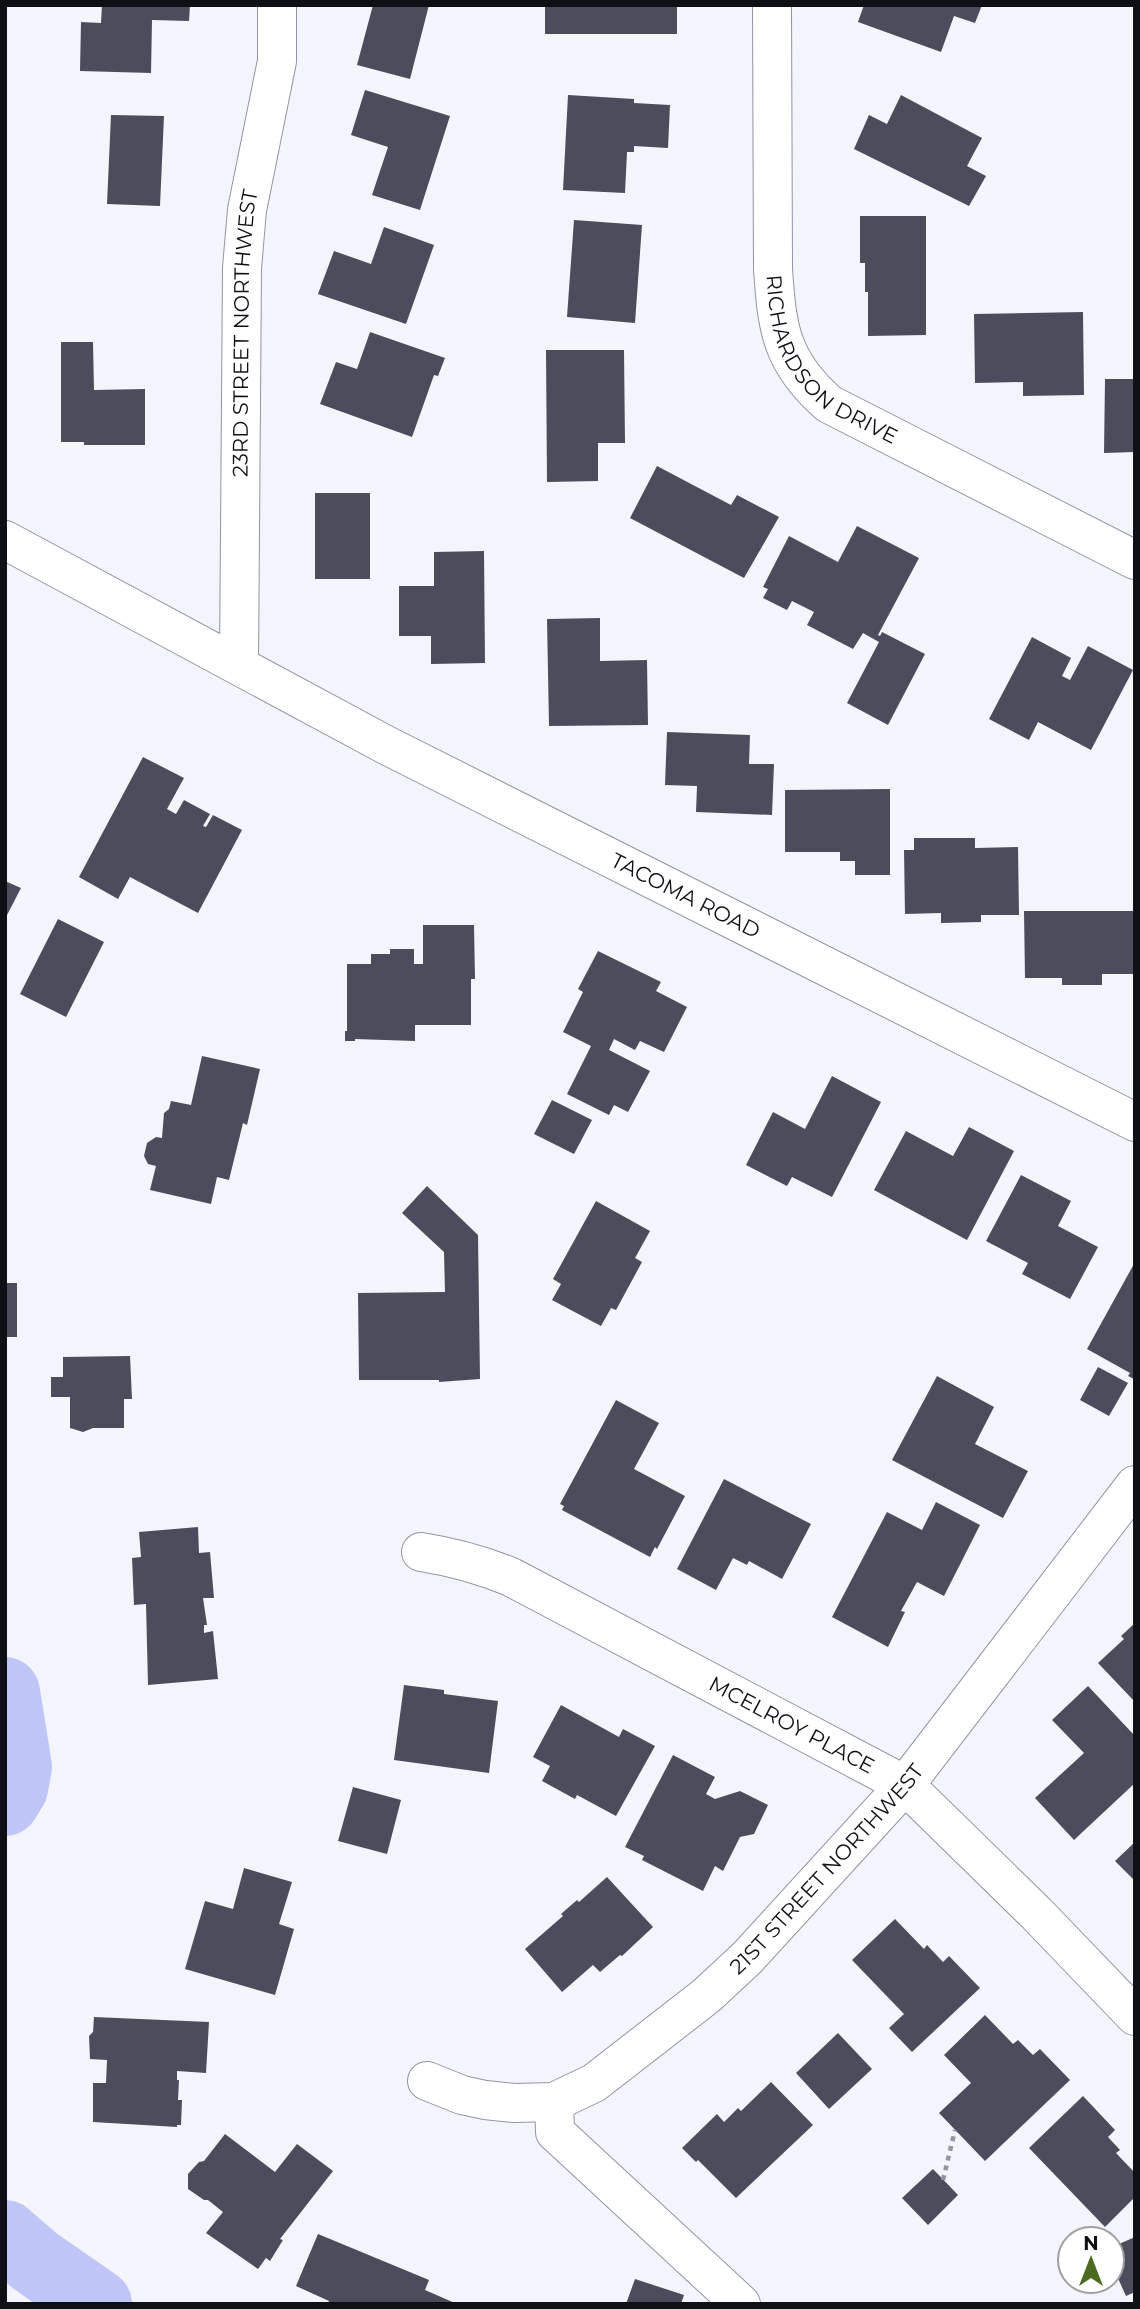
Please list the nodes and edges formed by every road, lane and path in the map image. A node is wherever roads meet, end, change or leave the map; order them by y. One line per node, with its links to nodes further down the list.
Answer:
1 (277, 5): 5 (street, 23RD STREET NORTHWEST)
2 (772, 5): 4 (street, RICHARDSON DRIVE)
3 (5, 540): 5 (street, TACOMA ROAD)
4 (1135, 560)
5 (239, 664): 6 (street, TACOMA ROAD)
6 (1135, 1122)
7 (1135, 1485): 9 (street, 21ST STREET NORTHWEST)
8 (421, 1552): 9 (street, MCELROY PLACE)
9 (905, 1786): 10 (street, MCELROY PLACE); 12 (street, 21ST STREET NORTHWEST)
10 (1135, 2016)
11 (428, 2081): 12 (street, 21ST STREET NORTHWEST)
12 (554, 2102): 15 (street)
13 (955, 2130): 14 (path)
14 (943, 2180)
15 (741, 2304)

